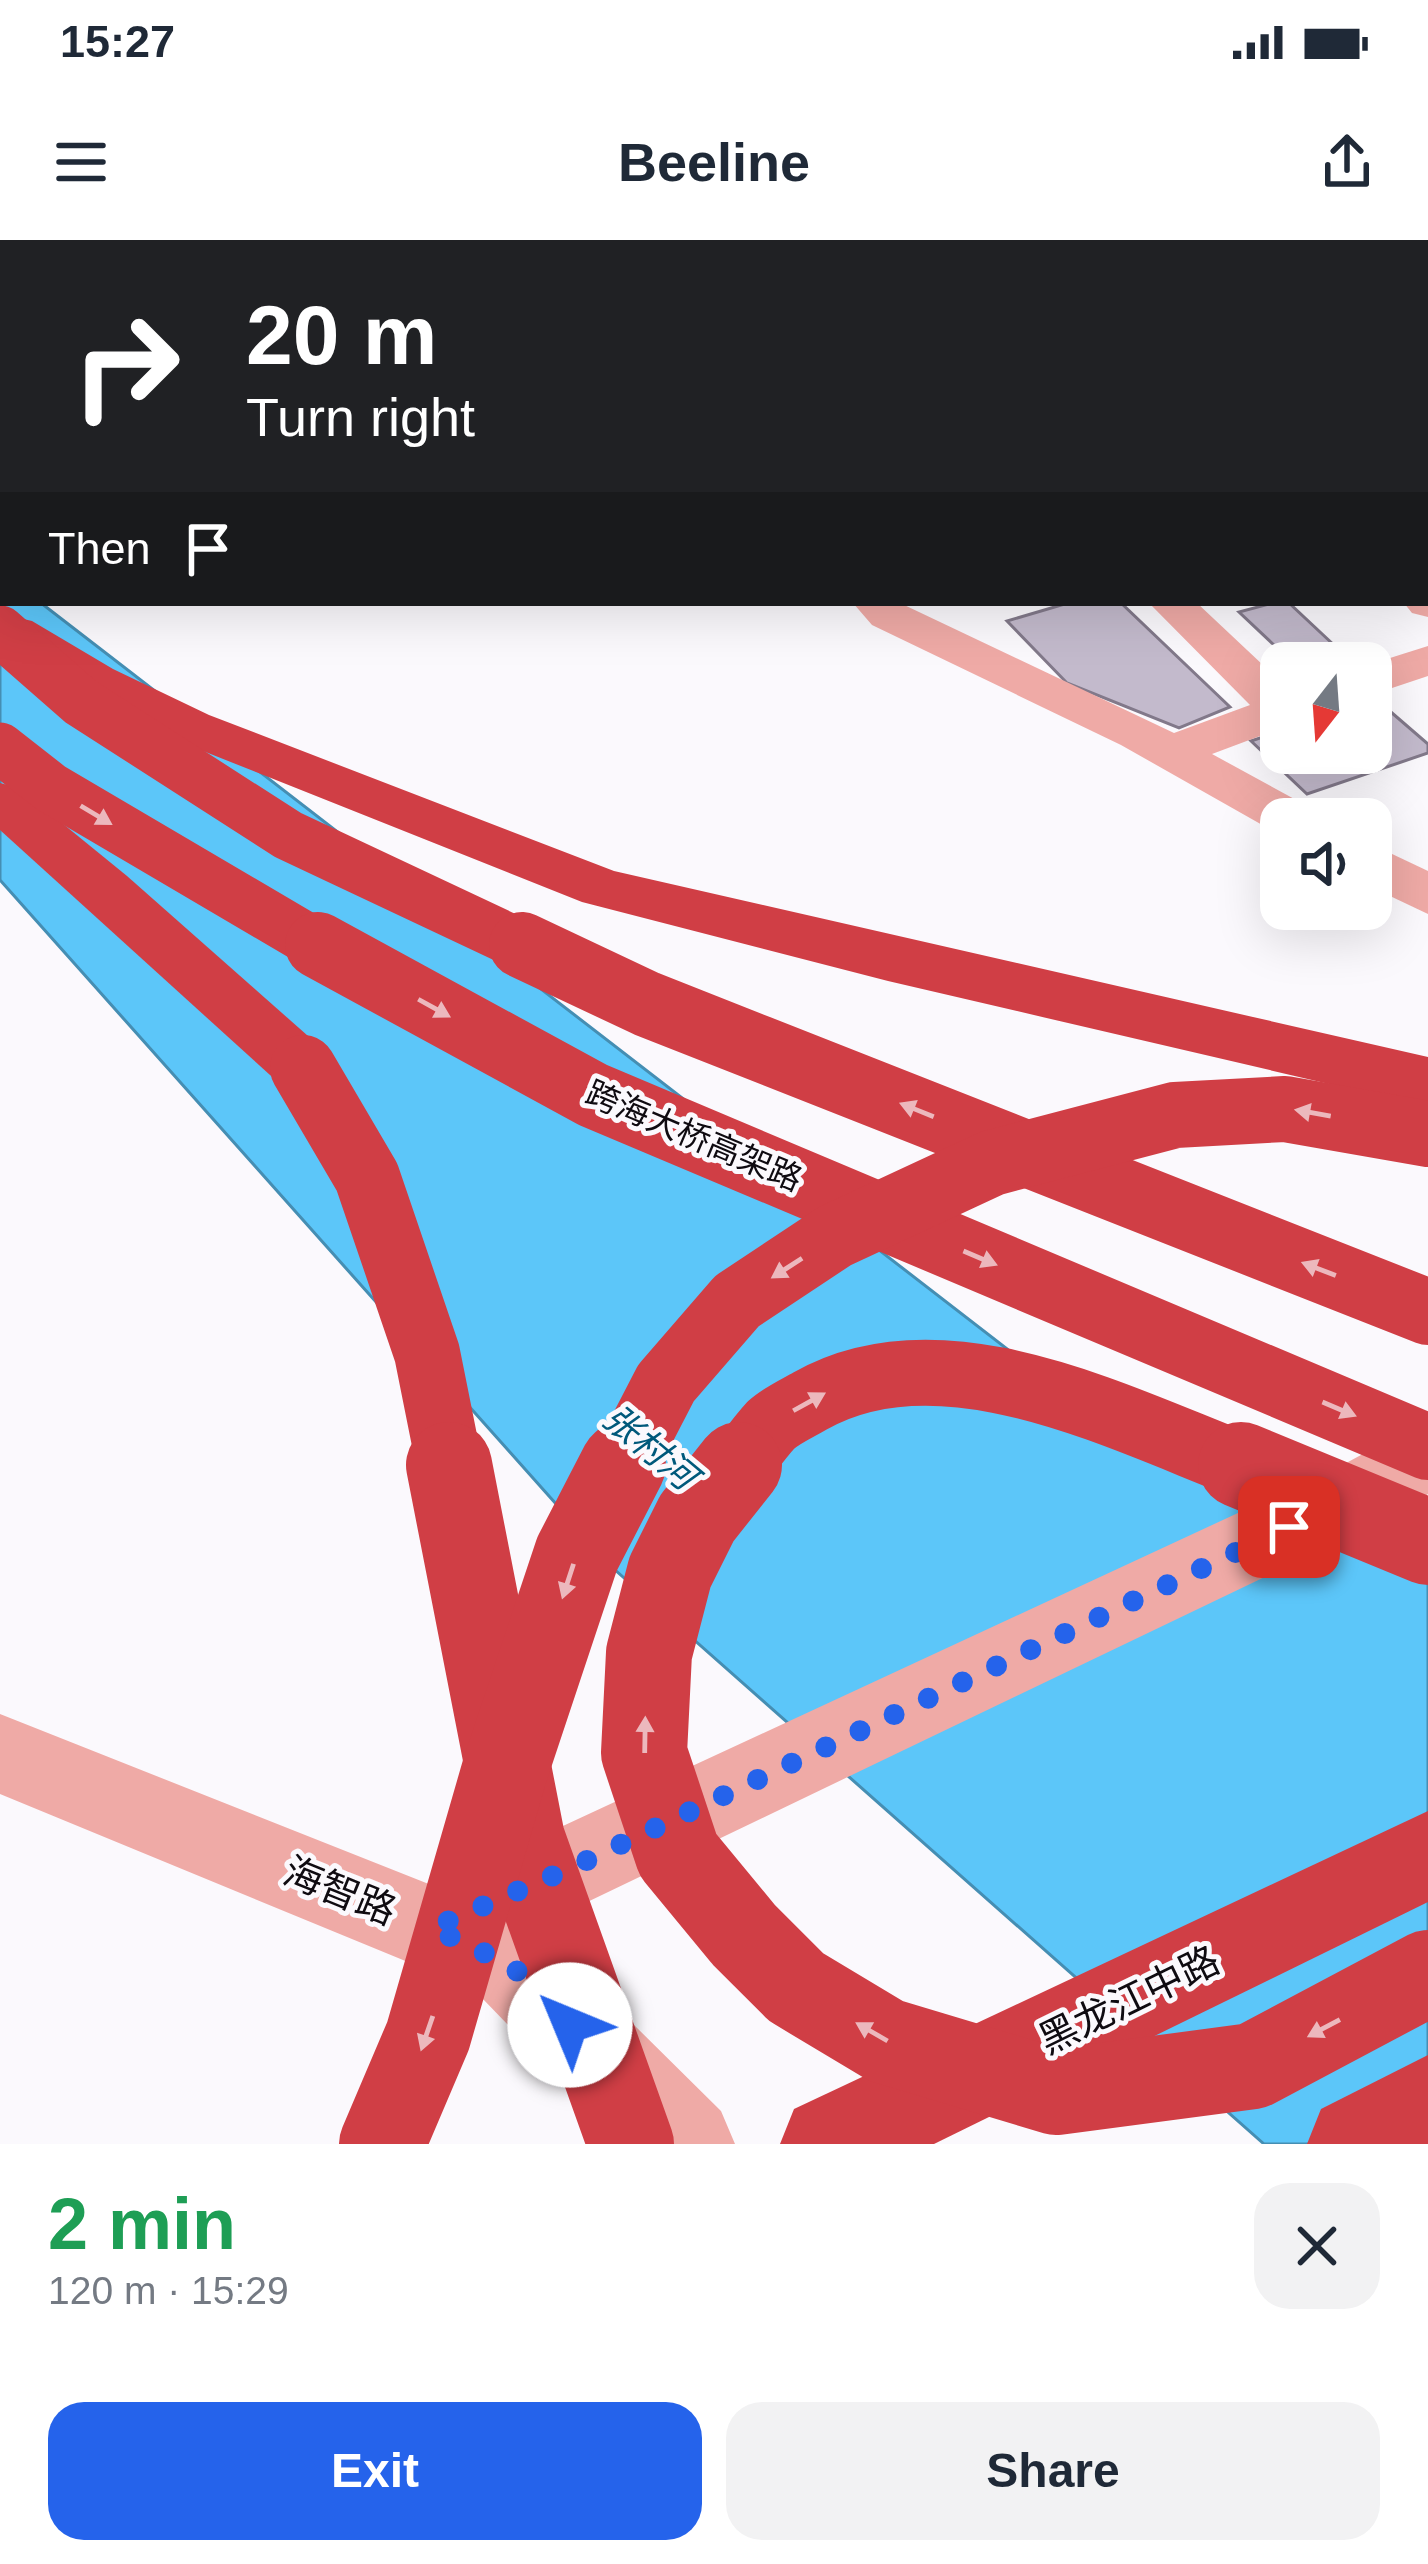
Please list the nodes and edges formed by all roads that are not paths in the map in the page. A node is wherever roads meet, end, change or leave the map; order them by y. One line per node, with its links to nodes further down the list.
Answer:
1 (915, 606): 3 (street)
2 (1174, 606): 7 (street)
3 (881, 610): 10 (street)
4 (0, 627): 15 (highway); 17 (highway, one-way to 4, bridge)
5 (1428, 660): 6 (street)
6 (1392, 673)
7 (1260, 689)
8 (1260, 717): 10 (street)
9 (0, 748): 18 (highway, 跨海大桥高架路, one-way to 18, bridge)
10 (1170, 752): 12 (street)
11 (0, 801): 26 (highway, bridge)
12 (1260, 802)
13 (1392, 875): 14 (street)
14 (1428, 895)
15 (1428, 1082)
16 (1428, 1134): 25 (highway, one-way to 25, bridge)
17 (1428, 1312)
18 (1428, 1450): 22 (street, bridge)
19 (1428, 1542): 23 (highway, one-way to 19, bridge)
20 (0, 1754): 22 (street, 海智路)
21 (1428, 1855): 28 (highway, 黑龙江中路)
22 (432, 1928): 27 (street, 海智路)
23 (1428, 1973)
24 (1428, 2103): 29 (highway)
25 (382, 2144)
26 (631, 2144)
27 (688, 2144)
28 (829, 2144)
29 (1356, 2144)

